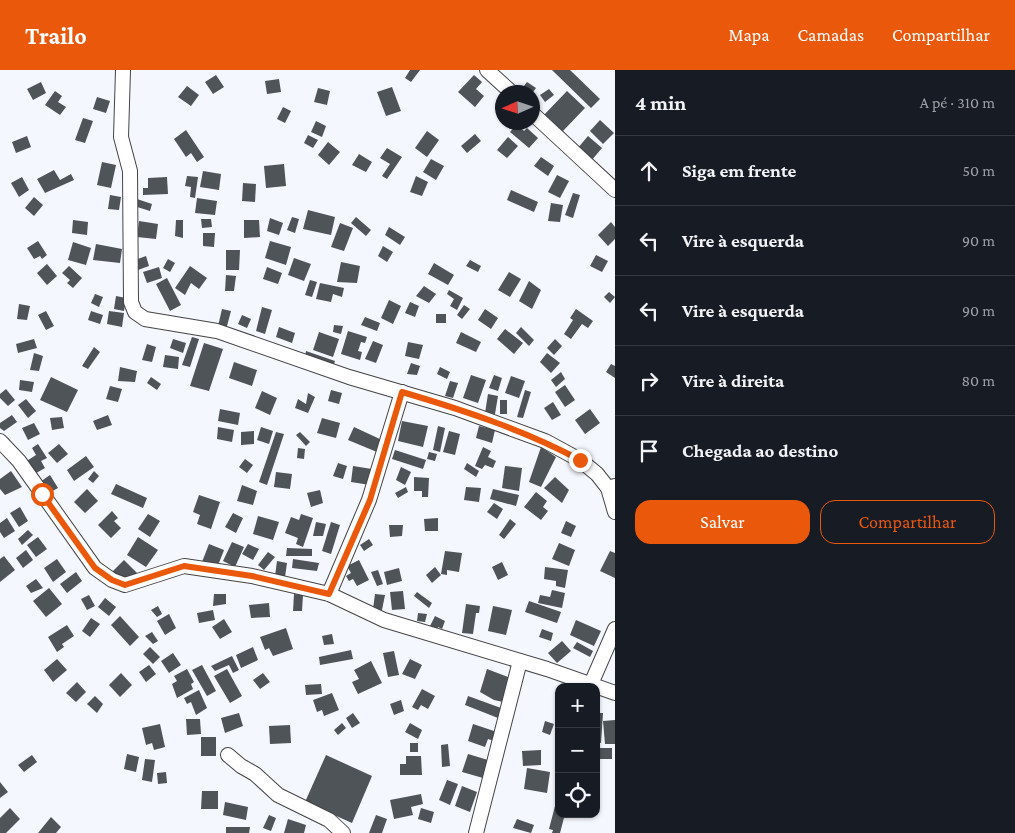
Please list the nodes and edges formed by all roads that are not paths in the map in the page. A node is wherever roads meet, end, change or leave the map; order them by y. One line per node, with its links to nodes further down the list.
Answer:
1 (123, 70): 6 (street)
2 (487, 70): 3 (street)
3 (503, 85)
4 (540, 120): 5 (street)
5 (615, 190)
6 (402, 392): 8 (street); 10 (street)
7 (0, 441): 10 (street)
8 (611, 487): 9 (street)
9 (615, 512)
10 (329, 594): 12 (street)
11 (615, 629): 14 (street)
12 (520, 661): 13 (street); 19 (street)
13 (588, 683)
14 (591, 683)
15 (600, 687): 16 (street)
16 (615, 693)
17 (228, 755): 18 (street)
18 (343, 833)
19 (476, 833)

